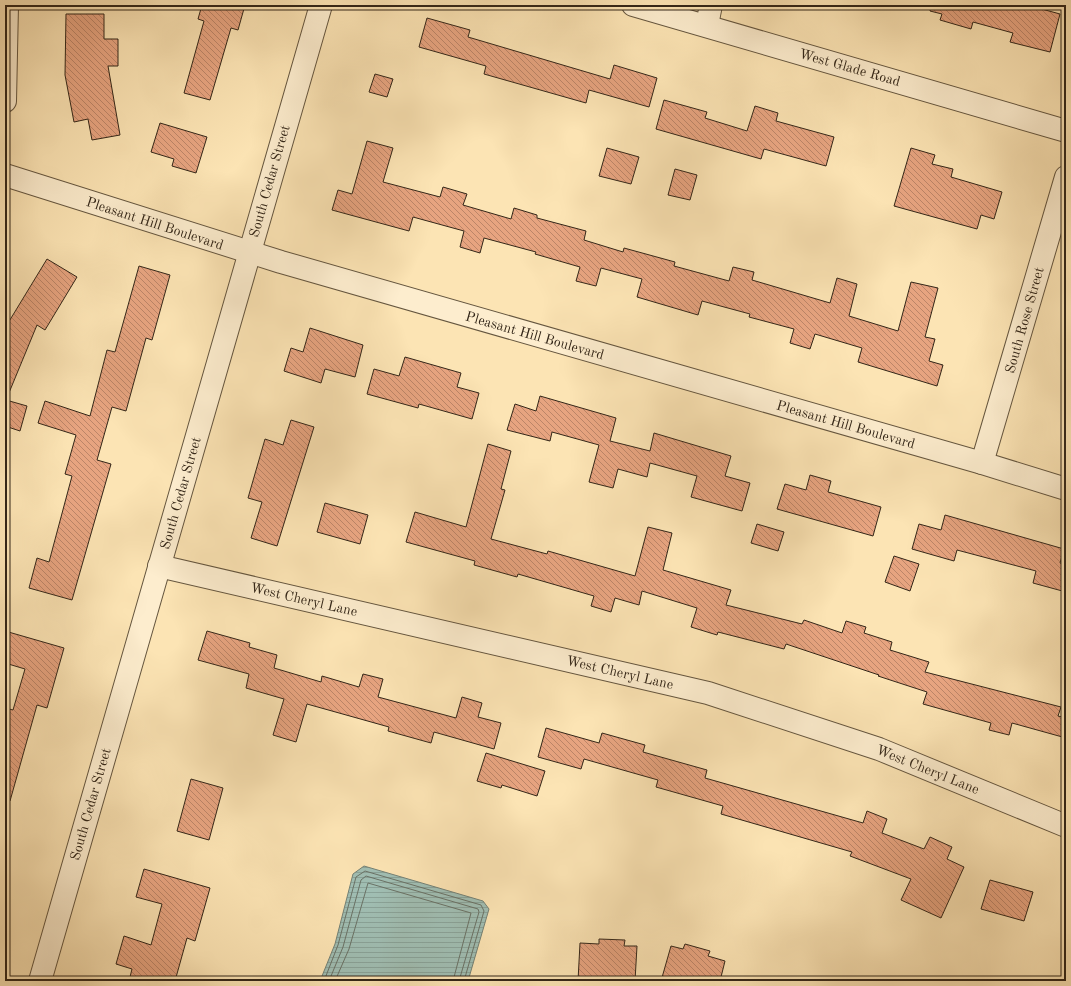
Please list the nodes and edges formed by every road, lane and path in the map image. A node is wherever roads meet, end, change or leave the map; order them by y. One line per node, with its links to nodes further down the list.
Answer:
1 (7, 5): 5 (street)
2 (321, 5): 9 (street, South Cedar Street)
3 (633, 5): 4 (street, West Glade Road)
4 (709, 15): 6 (street, West Glade Road)
5 (5, 101)
6 (1066, 131)
7 (5, 175): 9 (street, Pleasant Hill Boulevard)
8 (1066, 177): 10 (street, South Rose Street)
9 (248, 252): 10 (street, Pleasant Hill Boulevard); 12 (street, South Cedar Street)
10 (982, 463): 11 (street, Pleasant Hill Boulevard)
11 (1066, 489)
12 (159, 566): 13 (street, West Cheryl Lane); 14 (street, South Cedar Street)
13 (1066, 826)
14 (40, 981)

